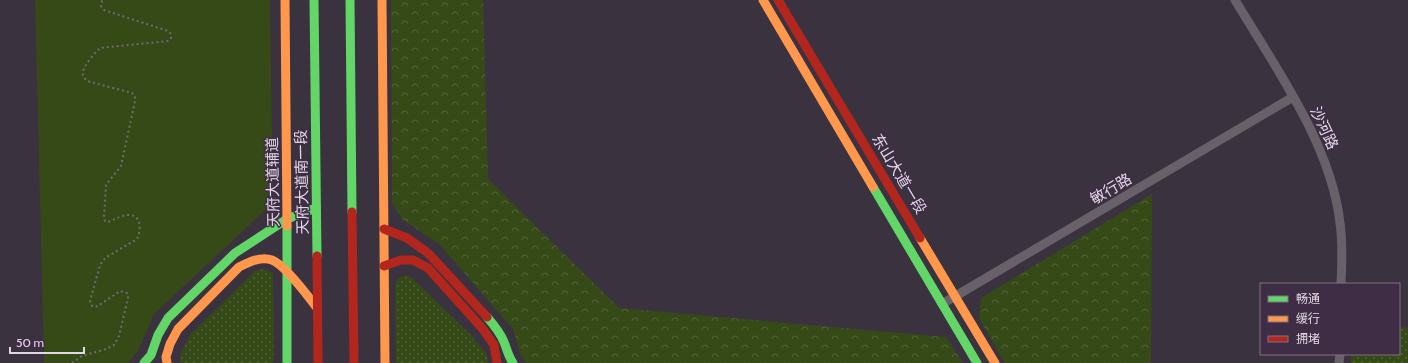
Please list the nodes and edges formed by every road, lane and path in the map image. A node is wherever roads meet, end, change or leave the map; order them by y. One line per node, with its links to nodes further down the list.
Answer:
1 (104, 0): 19 (path)
2 (285, 0): 11 (main road, 天府大道辅道)
3 (314, 0): 10 (main road, 天府大道南一段)
4 (350, 0): 24 (main road)
5 (382, 0): 12 (main road)
6 (764, 0): 17 (main road, 东山大道一段)
7 (778, 0): 16 (main road, 东山大道一段)
8 (1235, 0): 9 (street, 沙河路)
9 (1293, 97): 15 (street, 沙河路); 16 (street, 敏行路)
10 (316, 208): 11 (main road); 18 (main road, 天府大道南一段)
11 (287, 219): 14 (main road, 天府大道辅道); 20 (main road)
12 (384, 229): 13 (main road); 27 (main road)
13 (384, 266): 25 (main road); 26 (main road)
14 (288, 274): 18 (main road); 21 (main road); 22 (main road, 天府大道辅道)
15 (1341, 283)
16 (955, 297): 17 (street, 敏行路); 29 (main road, 东山大道一段)
17 (942, 304): 28 (main road, 东山大道一段)
18 (317, 308): 23 (main road, 天府大道南一段)
19 (72, 363)
20 (144, 363)
21 (167, 363)
22 (287, 363)
23 (318, 363)
24 (354, 363)
25 (385, 363)
26 (498, 363)
27 (513, 363)
28 (977, 363)
29 (995, 363)

